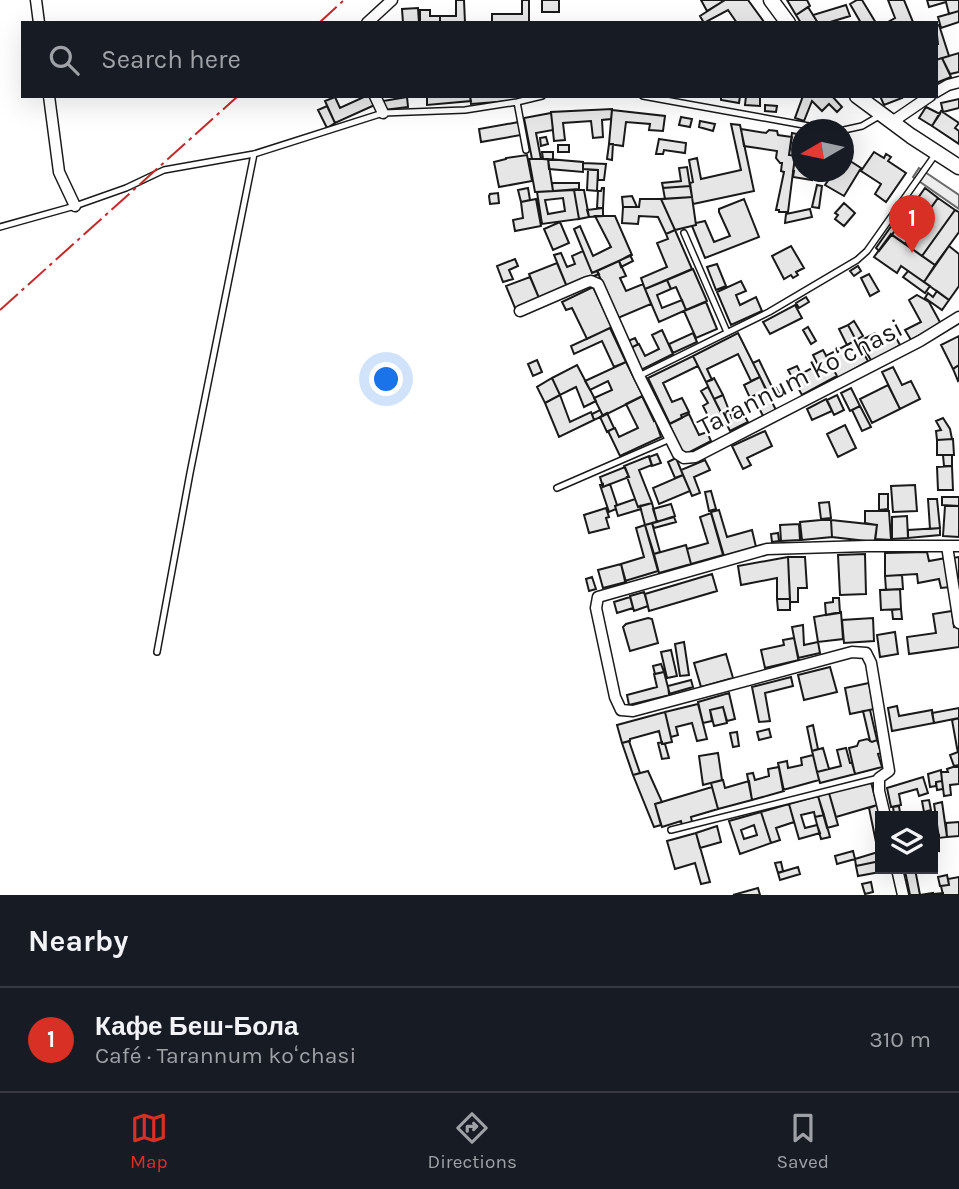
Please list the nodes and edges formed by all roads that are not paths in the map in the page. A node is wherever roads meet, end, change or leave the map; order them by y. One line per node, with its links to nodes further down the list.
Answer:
1 (36, 0): 4 (street)
2 (392, 0): 5 (street)
3 (771, 0): 6 (main road)
4 (38, 21)
5 (369, 21)
6 (787, 21)
7 (959, 82): 8 (street)
8 (938, 91)
9 (49, 98): 24 (street)
10 (376, 98): 16 (street)
11 (534, 98): 15 (lane)
12 (654, 98): 18 (lane)
13 (860, 98): 17 (main road)
14 (926, 98): 17 (street)
15 (517, 102): 16 (lane); 20 (lane)
16 (383, 113): 22 (lane)
17 (887, 118): 19 (lane); 21 (main road)
18 (791, 123)
19 (854, 128)
20 (526, 150)
21 (937, 152): 23 (main road); 29 (lane)
22 (254, 154): 24 (lane); 36 (lane)
23 (959, 167)
24 (75, 206): 25 (lane)
25 (0, 226)
26 (684, 233): 29 (lane)
27 (520, 311): 30 (street, Tarannum koʻchasi)
28 (959, 317): 31 (street, Tarannum koʻchasi)
29 (727, 332): 30 (lane)
30 (639, 376): 31 (street, Tarannum koʻchasi)
31 (670, 439): 32 (lane)
32 (557, 488)
33 (947, 546): 34 (street); 35 (street); 37 (street)
34 (959, 546)
35 (959, 623)
36 (157, 652)
37 (878, 778): 38 (street); 39 (lane)
38 (884, 811)
39 (671, 830)
40 (898, 874): 41 (street)
41 (903, 895)

